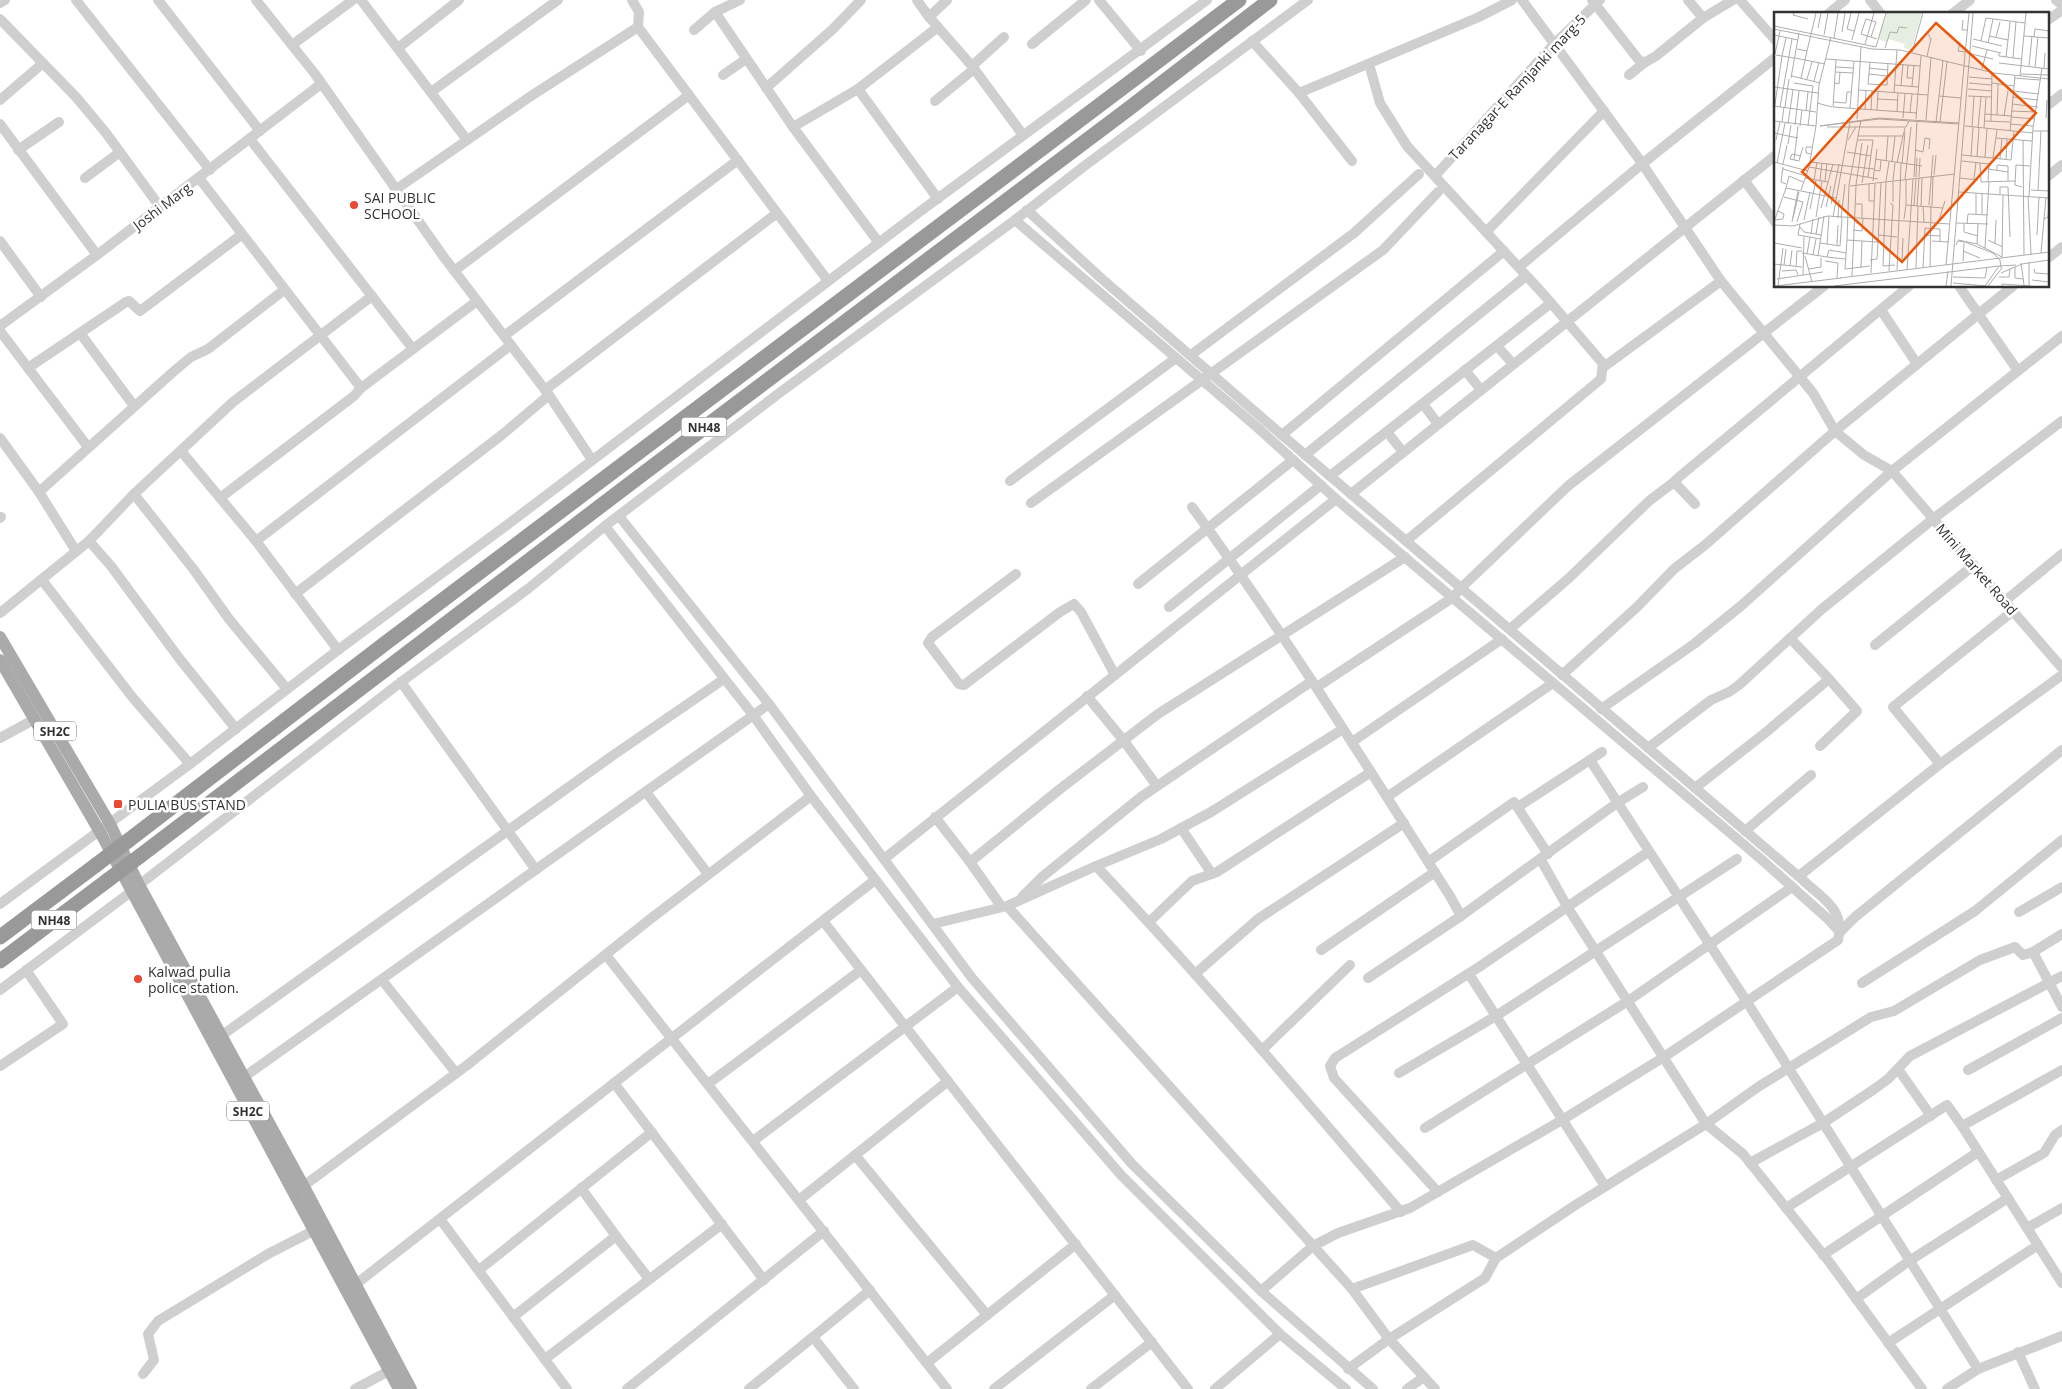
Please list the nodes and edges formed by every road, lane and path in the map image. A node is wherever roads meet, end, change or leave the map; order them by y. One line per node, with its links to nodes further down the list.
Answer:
1 (5, 0): 30 (street)
2 (76, 0): 85 (street)
3 (158, 0): 74 (street)
4 (256, 0): 49 (street)
5 (353, 0): 49 (street)
6 (362, 0): 50 (street)
7 (459, 0): 50 (street)
8 (558, 0): 63 (street)
9 (632, 0): 41 (street)
10 (740, 0): 33 (street)
11 (861, 0): 61 (street)
12 (917, 0): 37 (street)
13 (947, 0): 37 (street)
14 (1086, 0): 47 (street)
15 (1100, 0): 51 (street)
16 (1208, 0): 51 (street)
17 (1239, 0): 280 (highway, NH48, bridge)
18 (1270, 0): 286 (highway, NH48, bridge)
19 (1308, 0): 46 (street)
20 (1512, 0): 56 (street)
21 (1522, 0): 48 (street)
22 (1688, 0): 38 (street)
23 (1733, 0): 38 (street)
24 (1740, 0): 45 (street)
25 (1845, 0): 34 (street)
26 (1870, 0): 35 (street)
27 (1970, 0): 36 (street)
28 (2056, 0): 31 (street)
29 (1596, 1): 48 (street, Taranagar-E Ramjanki marg-5); 55 (street)
30 (0, 3)
31 (2062, 5)
32 (2062, 10): 40 (street)
33 (715, 12): 43 (street); 52 (street)
34 (1830, 12)
35 (1879, 12)
36 (1955, 12)
37 (929, 18): 42 (street)
38 (1703, 18): 55 (street)
39 (0, 19): 54 (street)
40 (2050, 19)
41 (638, 27): 66 (street); 77 (street)
42 (938, 27): 57 (street); 62 (street)
43 (694, 30)
44 (1004, 38): 57 (street)
45 (1774, 38)
46 (1252, 41): 64 (street); 96 (street)
47 (1032, 44)
48 (1554, 44): 70 (street); 88 (street, Taranagar-E Ramjanki marg-5)
49 (292, 45): 60 (street)
50 (398, 48): 63 (street)
51 (1141, 51): 75 (street)
52 (746, 59): 58 (street); 61 (street)
53 (1774, 59): 83 (street)
54 (43, 63): 67 (street); 79 (street)
55 (1644, 63): 59 (street)
56 (1369, 64): 64 (street); 88 (street)
57 (973, 68): 68 (street); 75 (street)
58 (724, 75)
59 (1630, 75)
60 (321, 84): 74 (street, Joshi Marg); 92 (street)
61 (766, 88): 73 (street)
62 (858, 89): 73 (street); 94 (street)
63 (431, 92): 77 (street)
64 (1299, 93): 82 (street)
65 (2062, 94): 69 (street)
66 (689, 95): 81 (street); 110 (street)
67 (0, 100)
68 (935, 101)
69 (2050, 103)
70 (1604, 111): 83 (street); 101 (street)
71 (59, 122): 78 (street)
72 (0, 124): 78 (street)
73 (793, 127): 104 (street)
74 (260, 131): 76 (street, Joshi Marg)
75 (1023, 135): 94 (street)
76 (250, 139): 85 (street, Joshi Marg); 119 (street)
77 (467, 140): 92 (street)
78 (18, 150): 107 (street)
79 (120, 152): 89 (street); 95 (street)
80 (1774, 157): 91 (street)
81 (738, 160): 97 (street); 131 (street)
82 (1352, 161)
83 (1642, 164): 100 (street); 109 (street)
84 (2062, 165): 87 (street)
85 (210, 170): 90 (street, Joshi Marg)
86 (1419, 174): 136 (street)
87 (2050, 174)
88 (1435, 176): 101 (street)
89 (85, 178)
90 (199, 178): 95 (street, Joshi Marg); 102 (street)
91 (1744, 180): 99 (street); 100 (street)
92 (395, 190): 110 (street)
93 (1438, 192): 144 (street)
94 (938, 198): 104 (street)
95 (160, 208): 107 (street, Joshi Marg)
96 (1027, 210): 98 (street); 136 (street)
97 (777, 213): 112 (street); 149 (street)
98 (1015, 220): 137 (street); 177 (street)
99 (1774, 220)
100 (1685, 226): 113 (street); 125 (street)
101 (1486, 232): 106 (street)
102 (241, 235): 118 (street); 128 (street)
103 (0, 241): 120 (street)
104 (879, 243): 112 (street)
105 (2062, 247): 108 (street)
106 (1504, 252): 109 (street); 156 (street)
107 (97, 256): 120 (street, Joshi Marg)
108 (2050, 256)
109 (1519, 268): 111 (street)
110 (454, 271): 121 (street)
111 (1526, 276): 122 (street); 161 (street)
112 (828, 281): 162 (street)
113 (1721, 281): 129 (street); 138 (street)
114 (1822, 288): 129 (street)
115 (1907, 288): 123 (street)
116 (1960, 288): 124 (street)
117 (2010, 288): 124 (street)
118 (284, 290): 130 (street); 151 (street)
119 (372, 296): 130 (street); 135 (street)
120 (41, 297): 126 (street, Joshi Marg)
121 (477, 301): 131 (street); 135 (street)
122 (1551, 303): 125 (street); 134 (street)
123 (1881, 310): 140 (street); 145 (street)
124 (1978, 314): 140 (street); 143 (street)
125 (1566, 321): 138 (street); 139 (street)
126 (0, 326)
127 (0, 331): 141 (street)
128 (80, 333): 141 (street); 151 (street)
129 (1765, 333): 145 (street); 193 (street)
130 (320, 335): 147 (street); 159 (street)
131 (504, 336): 133 (street)
132 (2062, 336): 143 (street)
133 (511, 345): 149 (street); 182 (street)
134 (1496, 346): 139 (street); 142 (street)
135 (413, 349): 147 (street)
136 (1191, 355): 144 (street)
137 (1176, 358): 146 (street); 166 (street)
138 (1603, 363): 183 (street)
139 (1513, 364): 148 (street)
140 (1917, 364): 154 (street)
141 (28, 368): 158 (street)
142 (1465, 370): 148 (street); 150 (street)
143 (2018, 371): 164 (street)
144 (1210, 373): 146 (street); 156 (street)
145 (1799, 377): 154 (street); 167 (street)
146 (1201, 379): 163 (street); 174 (street)
147 (361, 388): 172 (street)
148 (1481, 390): 153 (street)
149 (547, 392): 162 (street); 194 (street)
150 (1423, 404): 153 (street); 155 (street)
151 (134, 406): 158 (street)
152 (2062, 421): 178 (street)
153 (1438, 424): 160 (street)
154 (1834, 431): 164 (street, Mini Market Road); 210 (street)
155 (1387, 432): 160 (street); 165 (street)
156 (1282, 435): 161 (street)
157 (0, 438): 169 (street)
158 (88, 447): 169 (street)
159 (181, 451): 170 (street); 172 (street)
160 (1403, 452): 171 (street)
161 (1305, 455): 165 (street)
162 (592, 460): 206 (street)
163 (1293, 460): 168 (street); 180 (street)
164 (1892, 471): 178 (street, Mini Market Road); 220 (street)
165 (1330, 476): 171 (street)
166 (1010, 481)
167 (1674, 482): 175 (street); 200 (street)
168 (1321, 485): 173 (street); 187 (street)
169 (39, 492): 184 (street)
170 (134, 494): 181 (street); 217 (street)
171 (1351, 494): 183 (street)
172 (220, 498): 182 (street)
173 (1336, 499): 186 (street); 190 (street)
174 (1031, 503)
175 (1695, 504)
176 (1192, 508): 180 (street)
177 (619, 516): 179 (street); 219 (street)
178 (1933, 519): 188 (street, Mini Market Road); 203 (street)
179 (605, 526): 212 (street); 214 (street)
180 (1208, 529): 187 (street); 192 (street)
181 (89, 541): 184 (street); 223 (street)
182 (256, 541): 194 (street)
183 (1406, 541): 193 (street)
184 (76, 551): 191 (street)
185 (2062, 554): 196 (street)
186 (1405, 557): 195 (street); 201 (street)
187 (1230, 558): 190 (street); 197 (street)
188 (1974, 565): 196 (street, Mini Market Road); 205 (street)
189 (1016, 574): 209 (street)
190 (1241, 574): 201 (street); 209 (street)
191 (42, 580): 199 (street); 233 (street)
192 (1138, 584)
193 (1462, 587): 195 (street); 200 (street)
194 (295, 594): 206 (street)
195 (1452, 598): 204 (street); 216 (street)
196 (2005, 601): 198 (street, Mini Market Road)
197 (1169, 607)
198 (2013, 611): 208 (street, Mini Market Road); 234 (street)
199 (0, 613)
200 (1510, 630): 210 (street)
201 (1283, 636): 216 (street); 226 (street)
202 (0, 637): 247 (main road, SH2C)
203 (1790, 638): 213 (street); 229 (street)
204 (1502, 639): 215 (street); 227 (street)
205 (1875, 644)
206 (338, 650): 217 (street)
207 (0, 660): 222 (main road, SH2C)
208 (2062, 668)
209 (1115, 675): 218 (street)
210 (1562, 675): 220 (street)
211 (2062, 676): 234 (street)
212 (724, 679): 221 (street); 250 (street)
213 (1829, 679): 228 (street); 239 (street)
214 (401, 682): 250 (street); 267 (street)
215 (1553, 683): 242 (street); 266 (street)
216 (1314, 684): 224 (street); 237 (street)
217 (287, 689): 223 (street)
218 (1087, 696): 226 (street); 245 (street)
219 (768, 704): 221 (street); 254 (street)
220 (1601, 708): 229 (street)
221 (753, 715): 240 (street); 241 (street)
222 (36, 719): 225 (street); 247 (main road, SH2C)
223 (236, 729): 233 (street)
224 (1343, 729): 227 (street); 248 (street)
225 (0, 738)
226 (1124, 741): 237 (street); 256 (street)
227 (1352, 742): 235 (street)
228 (1820, 746)
229 (1648, 748): 239 (street)
230 (2062, 750): 278 (street)
231 (1602, 752): 232 (street)
232 (1590, 760): 243 (street); 244 (street)
233 (190, 764): 247 (street)
234 (1940, 764): 263 (street)
235 (1371, 772): 242 (street); 262 (street)
236 (1811, 775): 249 (street)
237 (1157, 786): 269 (street)
238 (1643, 787): 243 (street)
239 (1695, 788): 249 (street)
240 (646, 792): 259 (street); 261 (street)
241 (811, 796): 261 (street); 264 (street)
242 (1387, 798): 246 (street)
243 (1617, 803): 252 (street); 253 (street)
244 (1518, 808): 253 (street); 257 (street)
245 (935, 817): 254 (street); 256 (street)
246 (1404, 823): 257 (street); 290 (street)
247 (105, 828): 267 (main road, SH2C); 270 (street)
248 (1181, 828): 258 (street); 262 (street)
249 (1745, 831): 263 (street)
250 (508, 832): 259 (street); 305 (street)
251 (2062, 840): 295 (street)
252 (1648, 852): 268 (street); 272 (street)
253 (1544, 857): 272 (street); 274 (street)
254 (884, 859): 277 (street)
255 (1737, 859): 268 (street)
256 (970, 862): 271 (street)
257 (1428, 862): 260 (street)
258 (1096, 866): 269 (street); 276 (street)
259 (536, 870): 294 (street)
260 (1435, 872): 274 (street); 282 (street)
261 (708, 874): 285 (street)
262 (1212, 874): 276 (street)
263 (1799, 876): 278 (street)
264 (875, 880): 275 (street); 297 (street)
265 (2062, 886): 273 (street)
266 (1792, 887): 278 (street); 281 (street)
267 (136, 888): 288 (street); 305 (main road, SH2C); 339 (main road, SH2C)
268 (1678, 897): 281 (street); 283 (street)
269 (1018, 901): 271 (street)
270 (0, 904)
271 (1004, 906): 277 (street); 354 (street)
272 (1568, 908): 283 (street); 291 (street)
273 (2019, 912)
274 (1460, 916): 293 (street)
275 (823, 921): 289 (street); 306 (street)
276 (1149, 922): 290 (street)
277 (933, 924): 365 (street)
278 (1840, 932): 300 (street)
279 (2062, 934): 284 (street)
280 (0, 937)
281 (1709, 945): 299 (street); 300 (street)
282 (1321, 950)
283 (1596, 951): 299 (street); 302 (street)
284 (2033, 952): 296 (street); 311 (street)
285 (606, 954): 306 (street); 315 (street)
286 (0, 961)
287 (1350, 965): 307 (street)
288 (26, 970): 298 (street); 310 (street)
289 (861, 970): 304 (street); 320 (street)
290 (1195, 974): 307 (street)
291 (1469, 974): 302 (street); 338 (street)
292 (2062, 976): 296 (street)
293 (1368, 978)
294 (382, 980): 315 (street); 317 (street)
295 (1862, 983)
296 (2049, 983): 301 (street); 312 (street)
297 (958, 987): 304 (street); 370 (street)
298 (0, 990)
299 (1628, 1001): 308 (street); 309 (street)
300 (1747, 1002): 308 (street); 311 (street)
301 (2062, 1007)
302 (1496, 1016): 309 (street); 316 (street)
303 (2062, 1018): 313 (street)
304 (905, 1026): 318 (street); 329 (street)
305 (222, 1036): 317 (main road, SH2C)
306 (672, 1038): 319 (street); 320 (street)
307 (1262, 1050): 344 (street)
308 (1664, 1057): 322 (street); 324 (street)
309 (1527, 1065): 322 (street); 326 (street)
310 (0, 1066)
311 (1789, 1069): 323 (street); 324 (street)
312 (1898, 1069): 321 (street); 323 (street)
313 (1968, 1070)
314 (2062, 1070): 325 (street)
315 (456, 1073): 336 (street)
316 (1399, 1073)
317 (244, 1078): 336 (main road, SH2C)
318 (948, 1081): 331 (street); 352 (street)
319 (614, 1083): 328 (street); 346 (street)
320 (708, 1084): 329 (street)
321 (1931, 1116): 325 (street); 333 (street)
322 (1562, 1120): 335 (street); 338 (street)
323 (1823, 1123): 332 (street); 333 (street)
324 (1706, 1124): 332 (street); 335 (street)
325 (1962, 1126): 330 (street)
326 (1425, 1128)
327 (2062, 1130): 334 (street)
328 (652, 1132): 337 (street); 347 (street)
329 (753, 1141): 341 (street)
330 (1978, 1152): 334 (street); 345 (street)
331 (855, 1155): 341 (street); 371 (street)
332 (1750, 1163): 342 (street)
333 (1850, 1167): 342 (street); 345 (street)
334 (1996, 1180): 340 (street)
335 (1605, 1186): 356 (street)
336 (304, 1187): 339 (street); 362 (main road, SH2C)
337 (581, 1188): 351 (street); 358 (street)
338 (1438, 1192): 344 (street)
339 (292, 1193): 349 (main road, SH2C)
340 (2008, 1198): 348 (street); 357 (street)
341 (799, 1200): 350 (street)
342 (1786, 1208): 355 (street)
343 (2062, 1208): 348 (street)
344 (1401, 1212): 354 (street)
345 (1881, 1216): 355 (street); 357 (street)
346 (440, 1219): 358 (street); 362 (street)
347 (722, 1224): 360 (street); 361 (street)
348 (2027, 1228): 353 (street)
349 (312, 1231): 384 (main road, SH2C); 385 (street)
350 (824, 1231): 361 (street); 364 (street)
351 (616, 1236): 360 (street); 372 (street)
352 (1076, 1244): 366 (street); 371 (street)
353 (2038, 1245): 359 (street); 369 (street)
354 (1314, 1246): 363 (street); 365 (street)
355 (1823, 1255): 367 (street)
356 (1496, 1258): 363 (street); 376 (street)
357 (1909, 1261): 367 (street); 369 (street)
358 (478, 1270): 372 (street)
359 (2060, 1276)
360 (649, 1279): 380 (street)
361 (764, 1280): 391 (street)
362 (356, 1284): 389 (main road, SH2C)
363 (1352, 1289): 376 (street)
364 (870, 1290): 375 (street); 381 (street)
365 (1261, 1291): 368 (street)
366 (1115, 1295): 377 (street); 395 (street)
367 (1856, 1299): 378 (street)
368 (1273, 1302): 370 (street); 382 (street)
369 (1939, 1308): 378 (street); 383 (street)
370 (1261, 1314): 373 (street)
371 (988, 1315): 381 (street)
372 (513, 1317): 380 (street)
373 (1280, 1334): 398 (street); 399 (street)
374 (2062, 1336): 379 (street)
375 (813, 1337): 392 (street); 393 (street)
376 (1389, 1339): 382 (street); 386 (street)
377 (1152, 1342): 396 (street); 397 (street)
378 (1888, 1343): 403 (street)
379 (2018, 1352): 383 (street); 405 (street)
380 (545, 1359): 390 (street)
381 (927, 1363): 394 (street)
382 (1348, 1368): 400 (street)
383 (1978, 1369): 404 (street)
384 (389, 1371): 387 (street); 388 (main road, SH2C)
385 (143, 1374)
386 (1424, 1377): 401 (street); 402 (street)
387 (355, 1389)
388 (399, 1389)
389 (411, 1389)
390 (567, 1389)
391 (627, 1389)
392 (749, 1389)
393 (854, 1389)
394 (947, 1389)
395 (994, 1389)
396 (1091, 1389)
397 (1188, 1389)
398 (1215, 1389)
399 (1346, 1389)
400 (1373, 1389)
401 (1407, 1389)
402 (1434, 1389)
403 (1922, 1389)
404 (1947, 1389)
405 (2035, 1389)

